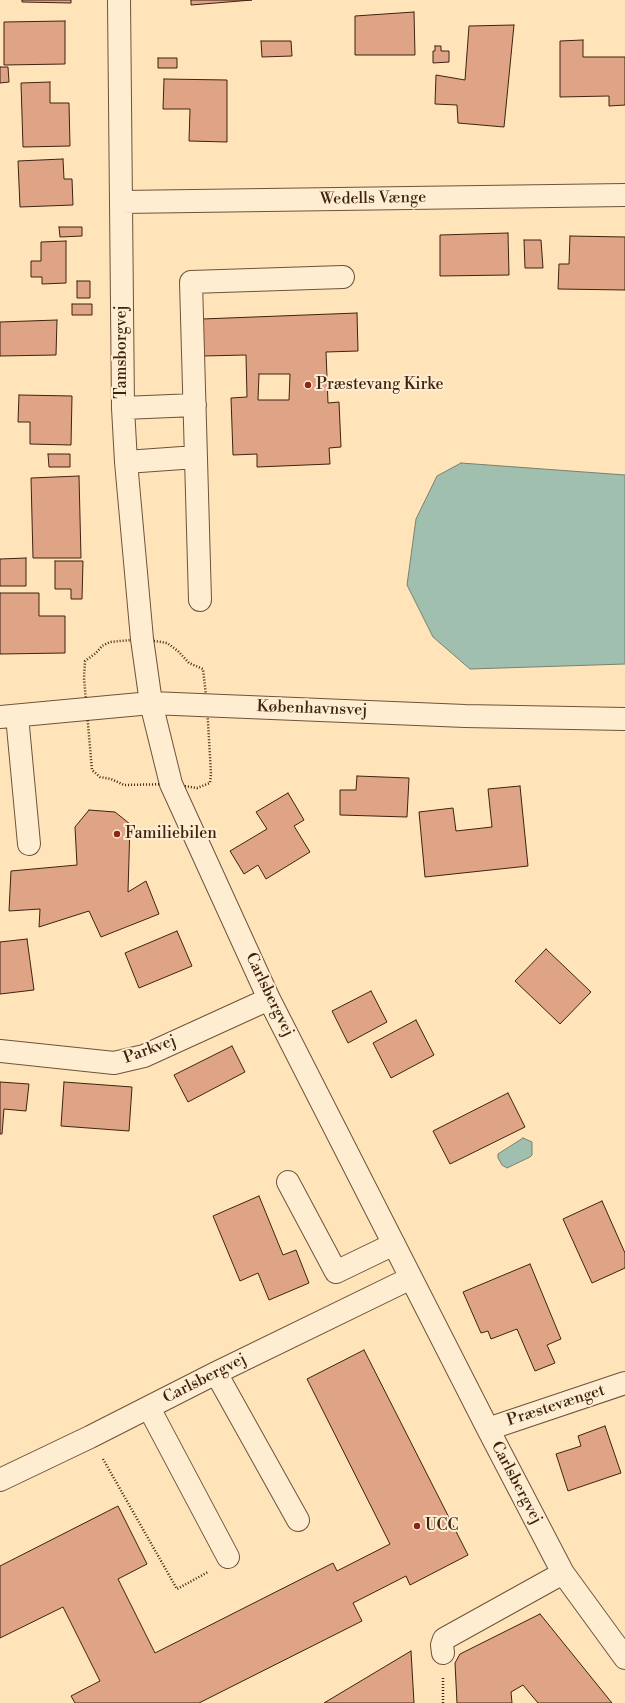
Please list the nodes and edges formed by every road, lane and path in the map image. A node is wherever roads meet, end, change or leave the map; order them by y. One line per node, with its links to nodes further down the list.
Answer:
1 (119, 0): 3 (street, Tamsborgvej)
2 (625, 195): 3 (street, Wedells Vænge)
3 (122, 202): 6 (street, Tamsborgvej)
4 (343, 277): 5 (street)
5 (195, 405): 6 (street); 7 (street)
6 (123, 408): 8 (street, Tamsborgvej)
7 (196, 457): 8 (street); 9 (street)
8 (126, 462): 10 (street, Tamsborgvej)
9 (200, 600)
10 (151, 703): 11 (street, Københavnsvej); 12 (street, Københavnsvej); 14 (street, Carlsbergvej)
11 (9, 716): 13 (street)
12 (625, 719)
13 (28, 844)
14 (270, 1000): 15 (street, Parkvej); 17 (street, Carlsbergvej)
15 (0, 1051)
16 (288, 1182): 17 (street)
17 (394, 1244): 18 (street, Carlsbergvej)
18 (410, 1278): 19 (street, Carlsbergvej); 22 (street, Carlsbergvej)
19 (216, 1373): 21 (street, Carlsbergvej); 25 (street)
20 (625, 1384): 22 (street, Præstevænget)
21 (149, 1408): 23 (street, Carlsbergvej); 26 (street)
22 (488, 1429): 27 (street, Carlsbergvej)
23 (90, 1437): 24 (street, Carlsbergvej); 26 (path)
24 (0, 1480)
25 (298, 1520)
26 (228, 1557)
27 (563, 1573): 28 (street); 29 (street, Carlsbergvej)
28 (443, 1653)
29 (625, 1658)

